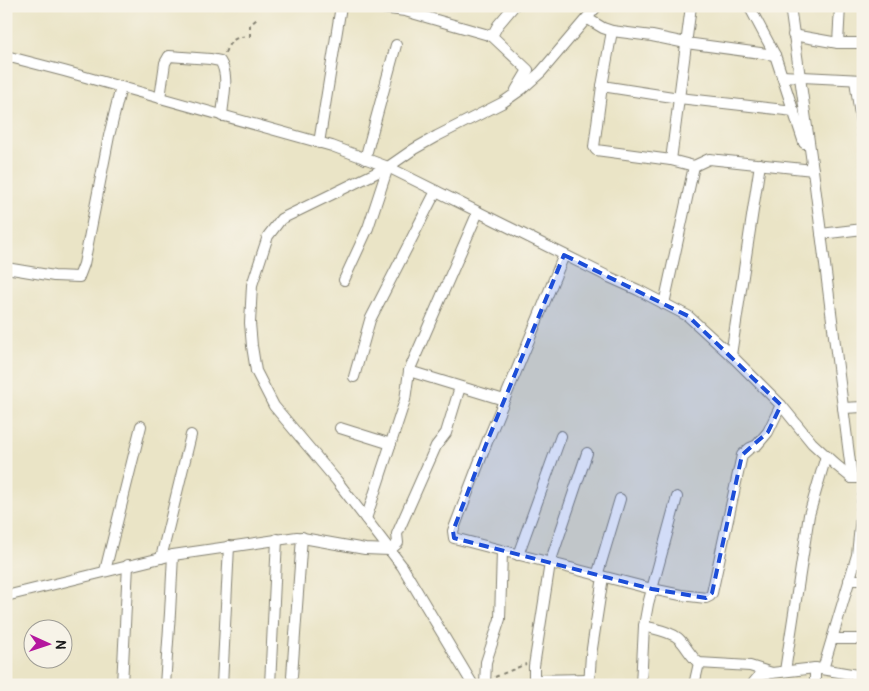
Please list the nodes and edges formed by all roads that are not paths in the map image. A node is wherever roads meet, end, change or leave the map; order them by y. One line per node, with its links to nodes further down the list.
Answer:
1 (341, 6): 30 (street)
2 (367, 6): 12 (street)
3 (514, 6): 12 (street)
4 (597, 6): 9 (street)
5 (691, 6): 13 (street)
6 (749, 6): 17 (street)
7 (790, 6): 11 (street)
8 (840, 6): 14 (street)
9 (588, 19): 10 (street); 24 (street)
10 (612, 31): 13 (street); 22 (street)
11 (794, 35): 14 (street); 20 (street)
12 (492, 36): 24 (street)
13 (686, 43): 17 (street); 26 (street)
14 (838, 43): 15 (street)
15 (863, 43)
16 (396, 45): 31 (street)
17 (775, 55): 19 (street)
18 (6, 56): 23 (street)
19 (782, 76): 20 (street); 27 (street)
20 (799, 77): 21 (street); 36 (street)
21 (859, 80): 29 (street)
22 (602, 86): 26 (street); 32 (street)
23 (120, 87): 25 (street); 42 (street)
24 (513, 95): 35 (street)
25 (160, 98): 28 (street); 28 (street)
26 (679, 98): 27 (street); 32 (street)
27 (794, 112): 36 (street)
28 (222, 116): 30 (street)
29 (863, 137)
30 (319, 143): 31 (street)
31 (365, 159): 35 (street)
32 (671, 160): 34 (street)
33 (760, 164): 34 (street); 36 (street); 45 (street)
34 (694, 166): 44 (street)
35 (388, 167): 37 (street); 43 (street); 64 (street)
36 (812, 170): 40 (street)
37 (436, 192): 38 (street); 47 (street)
38 (478, 212): 41 (street); 46 (street)
39 (863, 229): 40 (street)
40 (821, 234): 52 (street)
41 (564, 255): 44 (street); 49 (street)
42 (6, 268)
43 (344, 280)
44 (664, 304): 45 (street)
45 (731, 355): 50 (street)
46 (409, 371): 48 (street); 57 (street)
47 (354, 377)
48 (460, 387): 49 (street); 69 (street)
49 (504, 400): 70 (street)
50 (781, 405): 59 (street); 80 (street)
51 (863, 407): 52 (street)
52 (843, 408): 60 (street)
53 (141, 426): 76 (street)
54 (340, 428): 57 (street)
55 (191, 435): 73 (street)
56 (561, 436): 72 (street)
57 (391, 444): 64 (street)
58 (586, 453): 74 (street)
59 (826, 456): 60 (street); 87 (street)
60 (858, 478)
61 (863, 496): 65 (street)
62 (677, 497): 80 (street)
63 (620, 500): 77 (street)
64 (366, 519): 69 (street)
65 (861, 527): 78 (street)
66 (302, 537): 67 (street); 69 (street); 89 (street)
67 (276, 540): 68 (street); 97 (street)
68 (229, 546): 71 (street); 96 (street)
69 (394, 546): 98 (street)
70 (502, 551): 72 (street); 93 (street)
71 (172, 555): 73 (street); 95 (street)
72 (518, 555): 74 (street)
73 (161, 558): 75 (street)
74 (550, 563): 77 (street); 91 (street)
75 (128, 565): 76 (street); 94 (street)
76 (105, 571): 81 (street)
77 (600, 576): 80 (street); 92 (street)
78 (850, 580): 79 (street); 83 (street)
79 (863, 580)
80 (652, 589): 82 (street)
81 (6, 596)
82 (644, 626): 85 (street); 99 (street)
83 (832, 639): 84 (street); 86 (street)
84 (863, 639)
85 (699, 662): 88 (street); 100 (street)
86 (819, 668): 87 (street); 90 (street); 102 (street)
87 (785, 671): 88 (street)
88 (772, 672): 101 (street)
89 (292, 676)
90 (863, 676)
91 (534, 682): 92 (street)
92 (589, 682)
93 (485, 683)
94 (122, 685)
95 (165, 685)
96 (222, 685)
97 (270, 685)
98 (473, 685)
99 (641, 685)
100 (694, 685)
101 (753, 685)
102 (815, 685)

